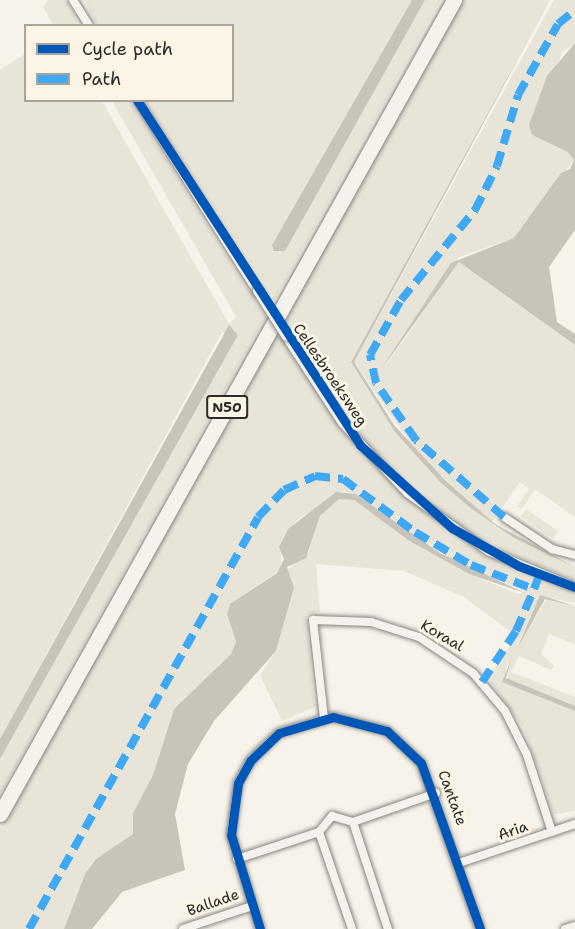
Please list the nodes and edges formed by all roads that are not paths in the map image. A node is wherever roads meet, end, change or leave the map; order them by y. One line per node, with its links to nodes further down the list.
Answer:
1 (73, 0): 4 (street)
2 (447, 0): 11 (highway, N50)
3 (454, 0): 12 (highway, N50)
4 (88, 24)
5 (138, 102): 8 (street, Cellesbroeksweg, bridge)
6 (504, 517): 7 (street)
7 (575, 555)
8 (575, 587)
9 (324, 718): 10 (street, Cantate); 16 (street, Koraal); 17 (street, Cantate)
10 (436, 793): 13 (street); 18 (street, Cantate)
11 (0, 802)
12 (0, 814)
13 (353, 822): 15 (street); 24 (street)
14 (575, 824): 16 (street, Aria)
15 (319, 832): 17 (street); 23 (street)
16 (552, 832): 18 (street, Aria)
17 (237, 860): 19 (street, Cantate)
18 (459, 863): 25 (street, Cantate)
19 (252, 906): 21 (street, Ballade); 22 (street, Cantate)
20 (575, 926): 26 (street)
21 (183, 929)
22 (260, 929)
23 (352, 929)
24 (388, 929)
25 (480, 929)
26 (565, 929)

